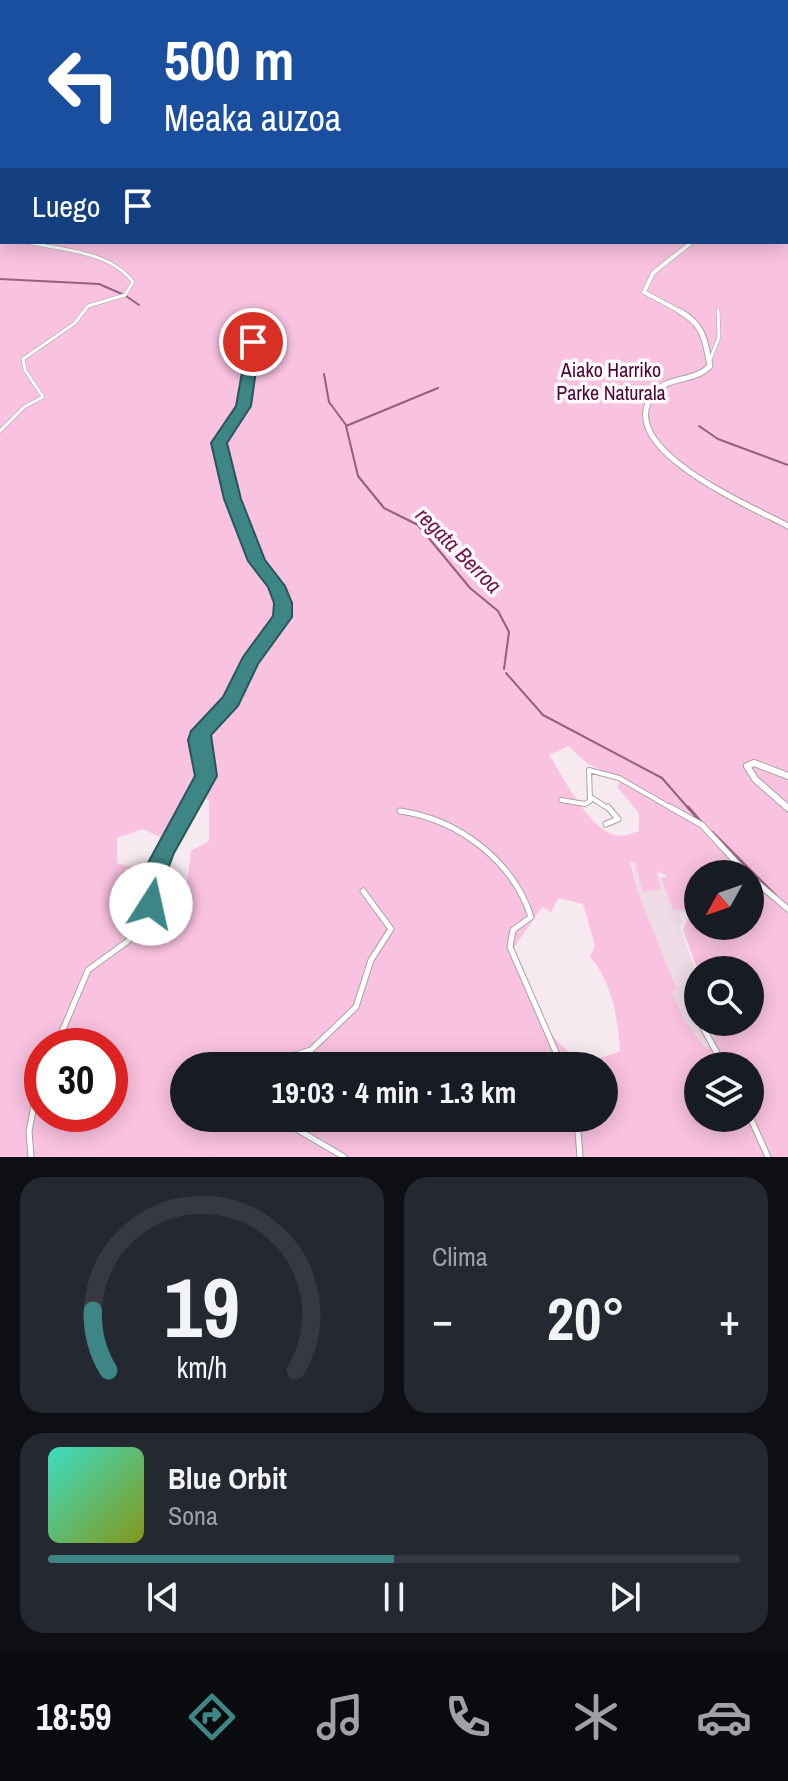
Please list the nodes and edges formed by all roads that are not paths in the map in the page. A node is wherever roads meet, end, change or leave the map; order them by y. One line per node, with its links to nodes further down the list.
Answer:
1 (35, 244): 6 (street)
2 (689, 244): 5 (street)
3 (718, 310): 5 (street)
4 (253, 342): 18 (street)
5 (710, 360): 7 (street)
6 (0, 431)
7 (788, 526)
8 (788, 776): 11 (street)
9 (592, 798): 10 (street); 13 (street); 14 (street)
10 (561, 800)
11 (788, 808)
12 (400, 811): 20 (street)
13 (606, 824)
14 (735, 860)
15 (764, 888): 17 (street)
16 (363, 891): 19 (street)
17 (788, 909)
18 (65, 1028)
19 (305, 1052)
20 (556, 1052)
21 (29, 1132): 25 (street)
22 (302, 1132): 26 (street)
23 (578, 1132): 27 (street)
24 (757, 1132): 28 (street)
25 (31, 1157)
26 (344, 1157)
27 (580, 1157)
28 (768, 1157)

